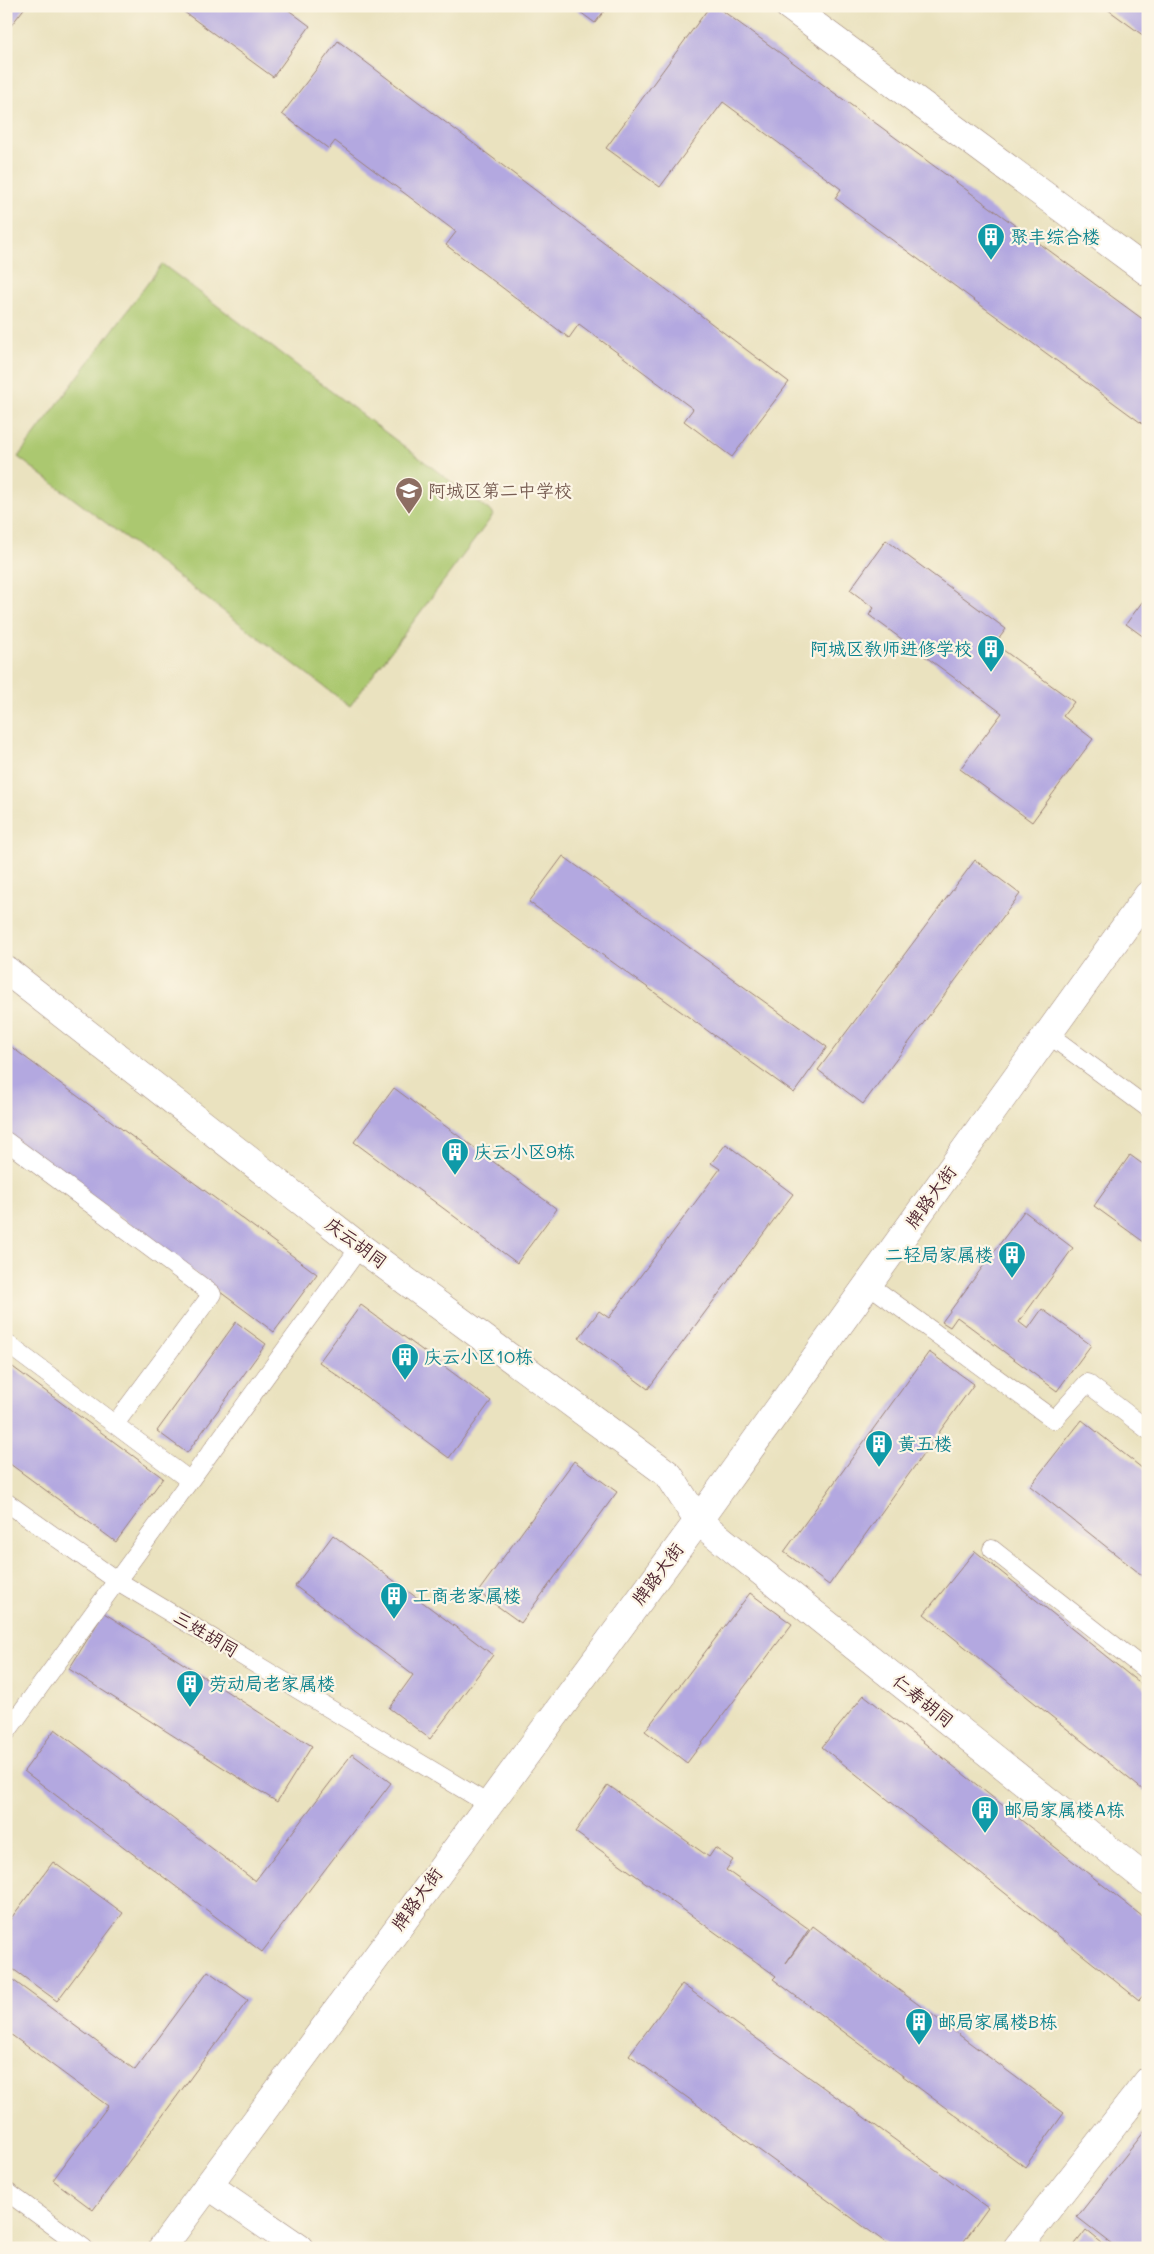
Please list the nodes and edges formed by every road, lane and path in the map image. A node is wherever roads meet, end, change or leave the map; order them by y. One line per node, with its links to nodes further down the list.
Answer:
1 (789, 6): 2 (street)
2 (1148, 272)
3 (1148, 895): 5 (street, 牌路大街)
4 (6, 970): 8 (street, 庆云胡同)
5 (1048, 1034): 6 (lane); 9 (street, 牌路大街)
6 (1148, 1108)
7 (6, 1141): 11 (lane)
8 (360, 1247): 13 (lane); 15 (street, 庆云胡同)
9 (868, 1284): 12 (lane); 15 (street, 牌路大街)
10 (6, 1343): 11 (lane)
11 (115, 1424): 13 (lane)
12 (1148, 1430)
13 (189, 1480): 17 (lane)
14 (6, 1502): 17 (lane, 三姓胡同)
15 (698, 1520): 20 (street, 牌路大街); 21 (street, 仁寿胡同)
16 (992, 1549): 18 (lane)
17 (116, 1580): 19 (lane); 20 (lane, 三姓胡同)
18 (1148, 1672)
19 (6, 1733)
20 (488, 1804): 23 (street, 牌路大街)
21 (1148, 1881)
22 (1148, 2081): 28 (street)
23 (208, 2185): 26 (street, 牌路大街); 27 (street)
24 (6, 2192): 25 (lane)
25 (84, 2248)
26 (162, 2248)
27 (299, 2248)
28 (1017, 2248)

